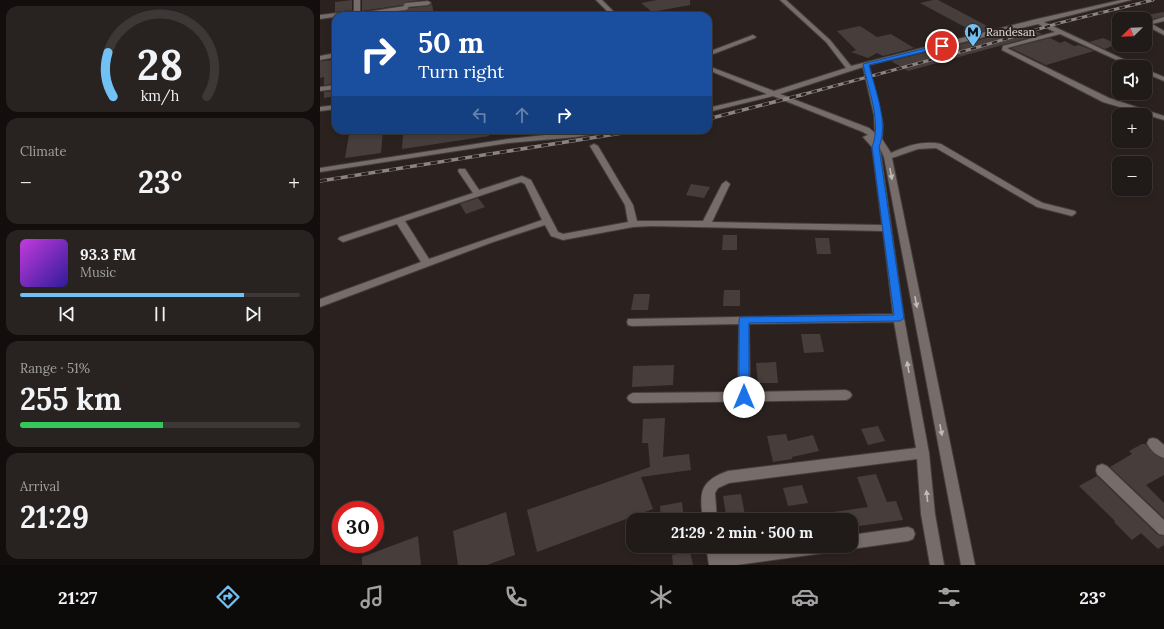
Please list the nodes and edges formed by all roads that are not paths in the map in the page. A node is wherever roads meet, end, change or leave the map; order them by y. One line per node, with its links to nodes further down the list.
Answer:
1 (357, 0): 9 (street)
2 (599, 0): 11 (street)
3 (784, 0): 24 (street)
4 (1105, 0): 7 (street)
5 (1128, 0): 7 (street)
6 (428, 2): 8 (street)
7 (1113, 3): 15 (street)
8 (406, 4): 10 (street)
9 (357, 12)
10 (367, 12)
11 (611, 12)
12 (332, 16): 13 (street)
13 (320, 17)
14 (1164, 19): 17 (street)
15 (1037, 21): 16 (street); 23 (street)
16 (1060, 32): 22 (street); 34 (street)
17 (1164, 33)
18 (753, 37): 19 (street)
19 (712, 52)
20 (332, 56): 21 (street)
21 (320, 58)
22 (1122, 60)
23 (866, 64): 24 (street); 36 (street)
24 (850, 69): 30 (street)
25 (712, 70): 30 (street)
26 (1152, 74): 27 (street)
27 (1164, 80)
28 (332, 88): 29 (street)
29 (320, 89)
30 (772, 95): 32 (street); 36 (street)
31 (332, 108): 33 (street)
32 (712, 109)
33 (320, 110)
34 (1164, 118)
35 (582, 134): 39 (street)
36 (877, 143): 38 (street); 48 (street)
37 (594, 146): 46 (street)
38 (888, 157): 43 (street); 70 (street, one-way to 70)
39 (320, 170)
40 (462, 171): 42 (street)
41 (726, 184): 47 (street)
42 (477, 193): 44 (street); 45 (street)
43 (1072, 213)
44 (399, 219): 49 (street); 50 (street)
45 (547, 221): 46 (street); 50 (street)
46 (633, 224): 47 (street)
47 (706, 224): 48 (street)
48 (887, 228): 52 (street)
49 (343, 239)
50 (426, 263): 51 (street)
51 (320, 303)
52 (900, 318): 53 (street); 60 (street, one-way to 52)
53 (744, 320): 54 (street); 56 (street)
54 (632, 322)
55 (846, 395): 56 (street)
56 (744, 397): 57 (street)
57 (633, 398)
58 (1153, 442): 59 (street)
59 (1164, 452)
60 (922, 453): 62 (street); 69 (street, one-way to 60)
61 (1102, 470): 63 (street)
62 (709, 513)
63 (1164, 529)
64 (908, 534): 65 (street)
65 (858, 541)
66 (715, 553): 68 (street)
67 (780, 553): 68 (street)
68 (716, 563)
69 (937, 565)
70 (968, 565)

